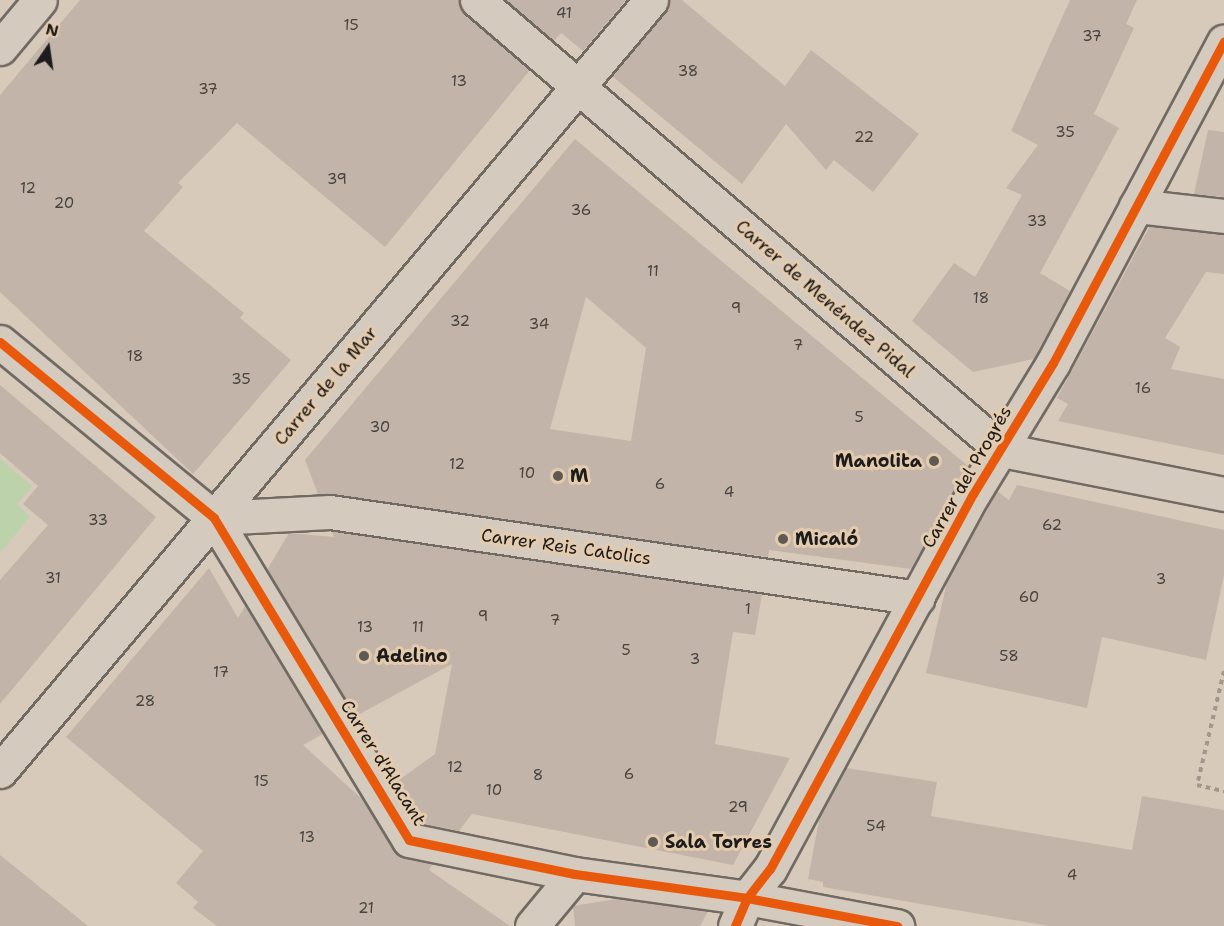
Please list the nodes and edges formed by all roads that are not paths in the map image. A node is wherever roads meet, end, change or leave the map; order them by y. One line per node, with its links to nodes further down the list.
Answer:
1 (40, 0): 5 (street)
2 (477, 0): 6 (street, Carrer de Menéndez Pidal)
3 (651, 0): 6 (street, Carrer de la Mar)
4 (1224, 42): 7 (street, Carrer del Progrés)
5 (0, 48)
6 (579, 87): 10 (street, Carrer de Menéndez Pidal); 12 (street, Carrer de la Mar)
7 (1136, 206): 8 (street); 10 (street, Carrer del Progrés)
8 (1224, 216)
9 (0, 342): 12 (street, Carrer d'Alacant)
10 (1002, 450): 11 (street, Carrer de Menéndez Pidal); 13 (street, Carrer del Progrés)
11 (1224, 494)
12 (214, 518): 13 (street, Carrer Reis Catolics); 14 (street, Carrer de la Mar); 15 (street, Carrer d'Alacant)
13 (918, 598): 16 (street, Carrer del Progrés)
14 (0, 771)
15 (575, 874): 16 (street, Carrer d'Alacant); 17 (street)
16 (741, 912): 18 (street, Carrer d'Alacant)
17 (532, 926)
18 (897, 926)

